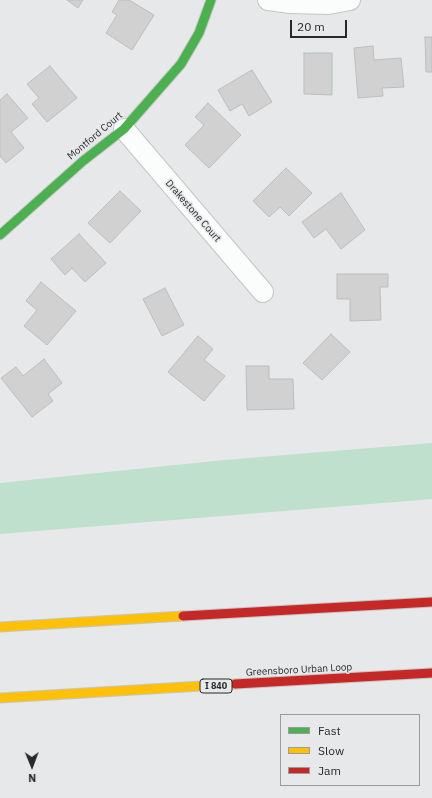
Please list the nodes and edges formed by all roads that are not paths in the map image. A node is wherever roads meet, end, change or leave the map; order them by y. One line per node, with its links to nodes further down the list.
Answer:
1 (211, 0): 4 (main road, Montford Court)
2 (268, 0): 3 (street)
3 (350, 0)
4 (124, 129): 5 (main road, Montford Court); 6 (street, Drakestone Court)
5 (0, 235)
6 (263, 292)
7 (432, 602): 8 (main road)
8 (0, 627)
9 (432, 673): 10 (main road, Greensboro Urban Loop / I 840)
10 (0, 698)

